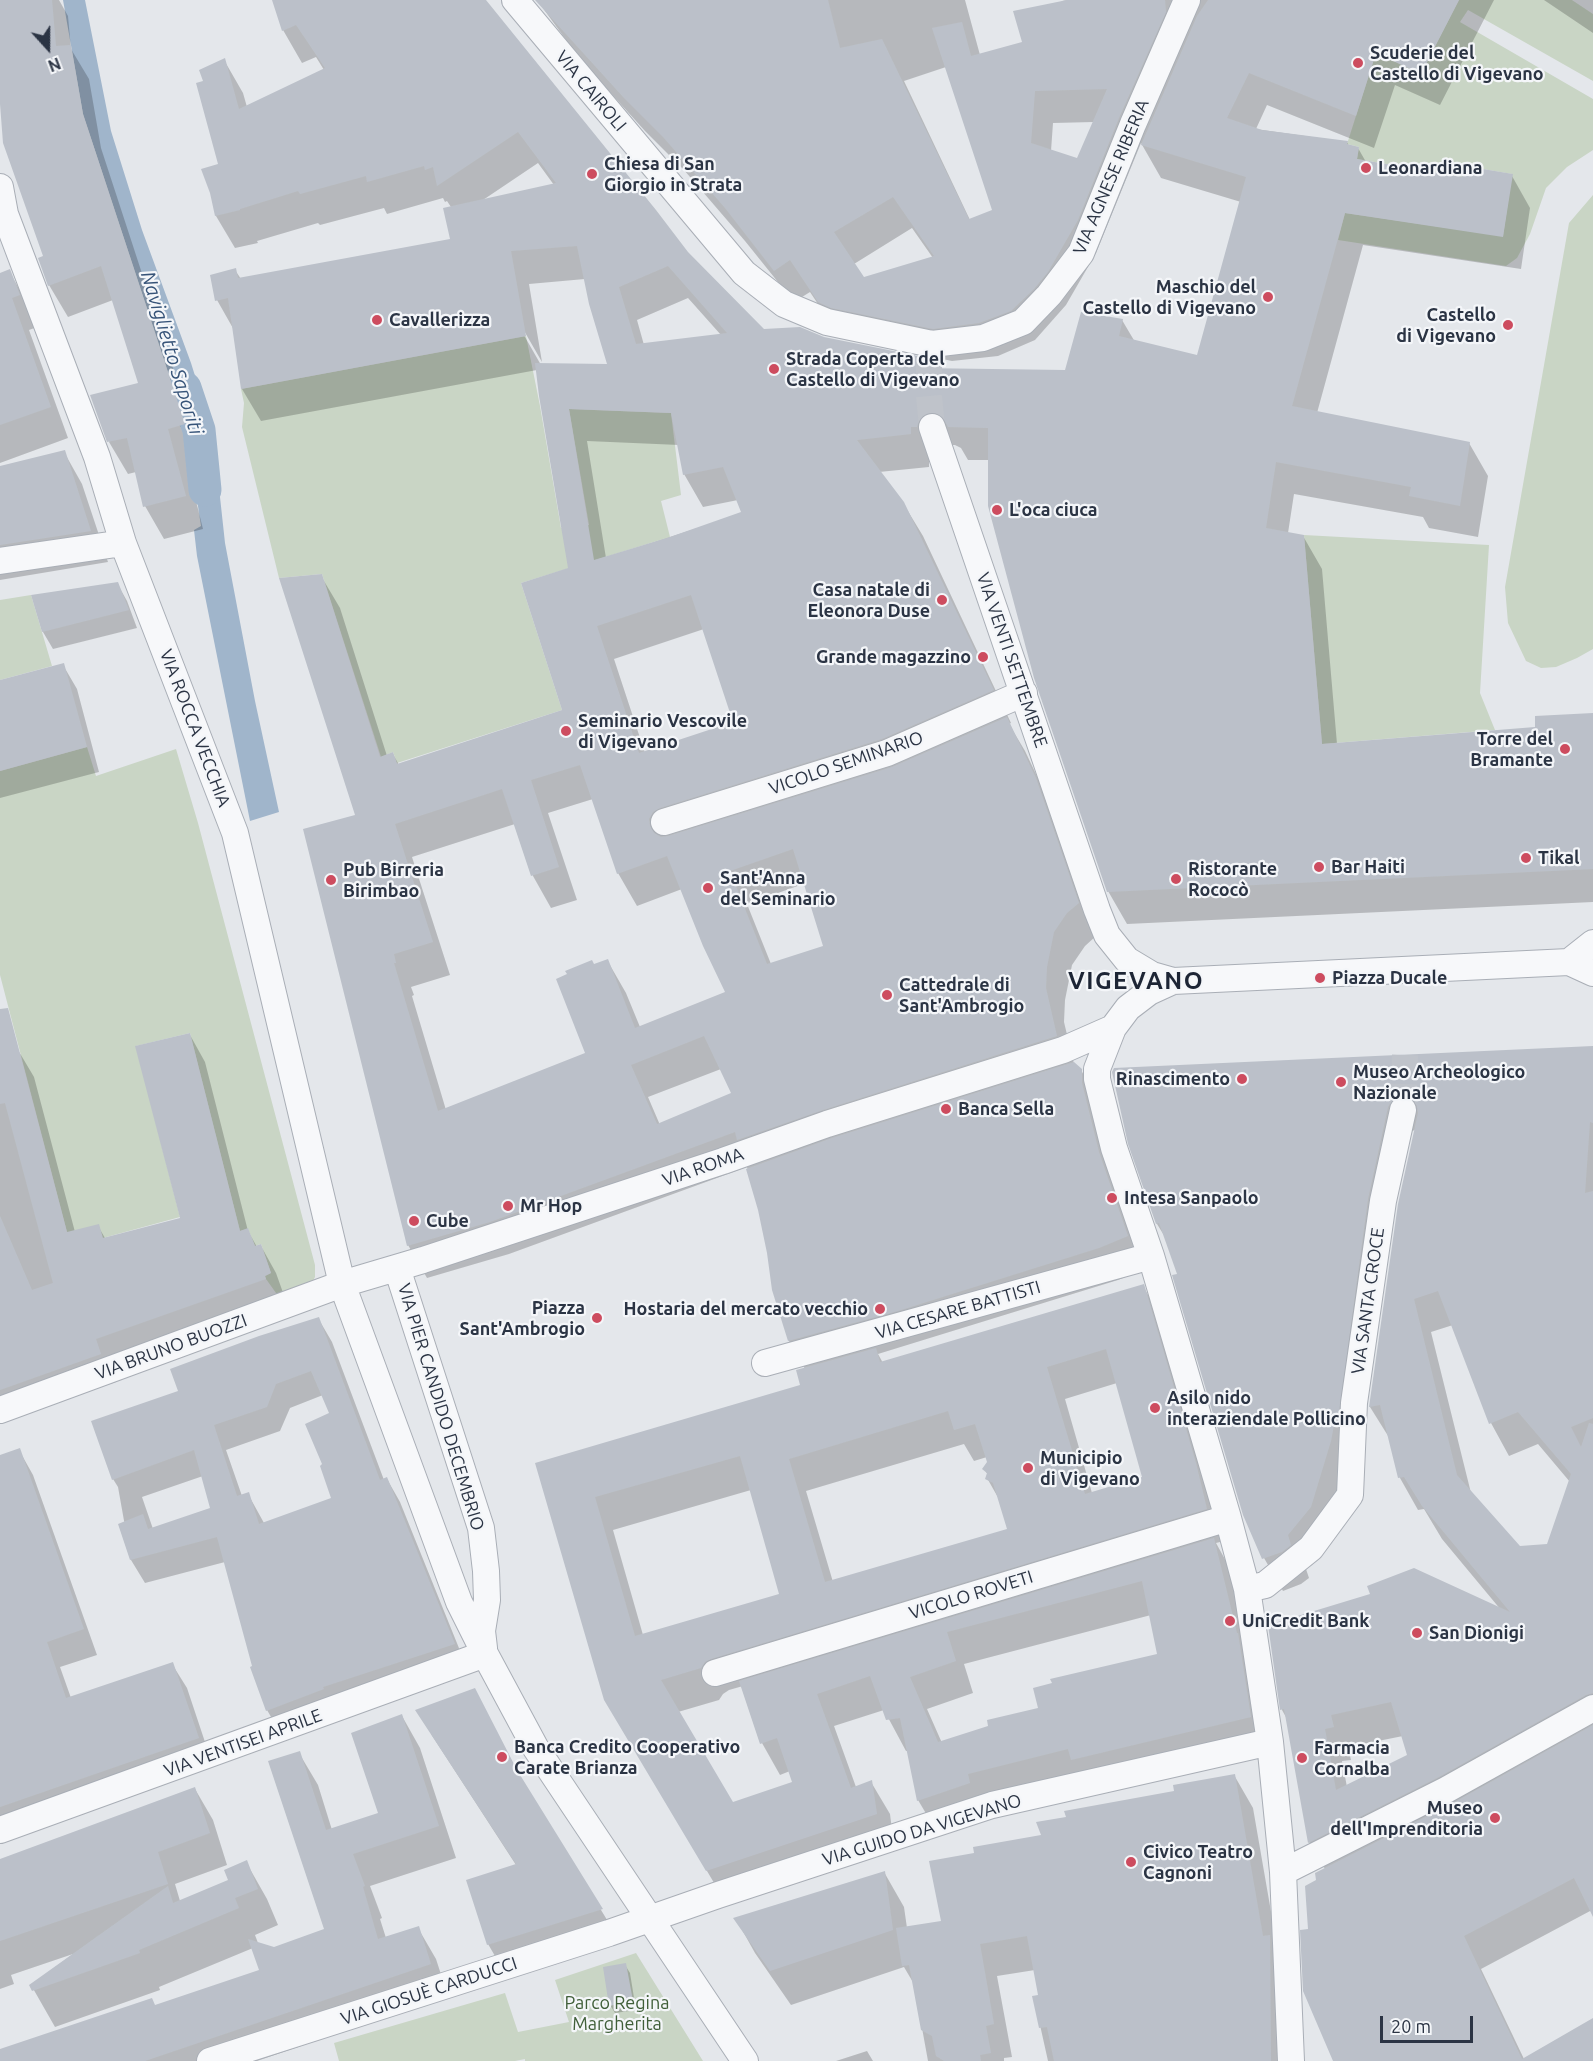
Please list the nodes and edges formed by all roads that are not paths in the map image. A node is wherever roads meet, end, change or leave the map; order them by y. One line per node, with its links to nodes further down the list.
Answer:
1 (515, 0): 5 (street, VIA CAIROLI)
2 (1188, 0): 5 (street, VIA AGNESE RIBERIA)
3 (0, 187): 4 (street, VIA ROCCA VECCHIA)
4 (2, 214): 7 (street, VIA ROCCA VECCHIA)
5 (931, 350)
6 (932, 427): 9 (street, VIA VENTI SETTEMBRE)
7 (123, 543): 8 (street); 19 (street, VIA ROCCA VECCHIA)
8 (0, 561)
9 (1024, 693): 10 (street, VICOLO SEMINARIO); 14 (street, VIA VENTI SETTEMBRE)
10 (664, 822)
11 (1593, 943): 12 (street)
12 (1569, 962): 13 (street); 14 (street)
13 (1593, 973)
14 (1173, 981): 15 (street)
15 (1113, 1028): 17 (street); 18 (street, VIA ROMA)
16 (1403, 1110): 23 (street, VIA SANTA CROCE)
17 (1151, 1256): 20 (street, VIA CESARE BATTISTI); 22 (street)
18 (397, 1268): 19 (street, VIA ROMA); 24 (street, VIA PIER CANDIDO DECEMBRIO)
19 (342, 1284): 21 (street, VIA BRUNO BUOZZI); 24 (street, VIA PIER CANDIDO DECEMBRIO)
20 (765, 1363)
21 (0, 1410)
22 (1228, 1518): 23 (street); 25 (street, VICOLO ROVETI)
23 (1246, 1589): 27 (street)
24 (485, 1654): 28 (street, VIA VENTISEI APRILE); 30 (street, VIA PIER CANDIDO DECEMBRIO)
25 (715, 1673)
26 (1593, 1708): 29 (street)
27 (1269, 1742): 29 (street); 30 (street, VIA GUIDO DA VIGEVANO)
28 (0, 1830)
29 (1283, 1872): 33 (street)
30 (649, 1919): 31 (street, VIA GIOSUÈ CARDUCCI); 32 (street, VIA PIER CANDIDO DECEMBRIO)
31 (210, 2061)
32 (745, 2061)
33 (1291, 2061)

